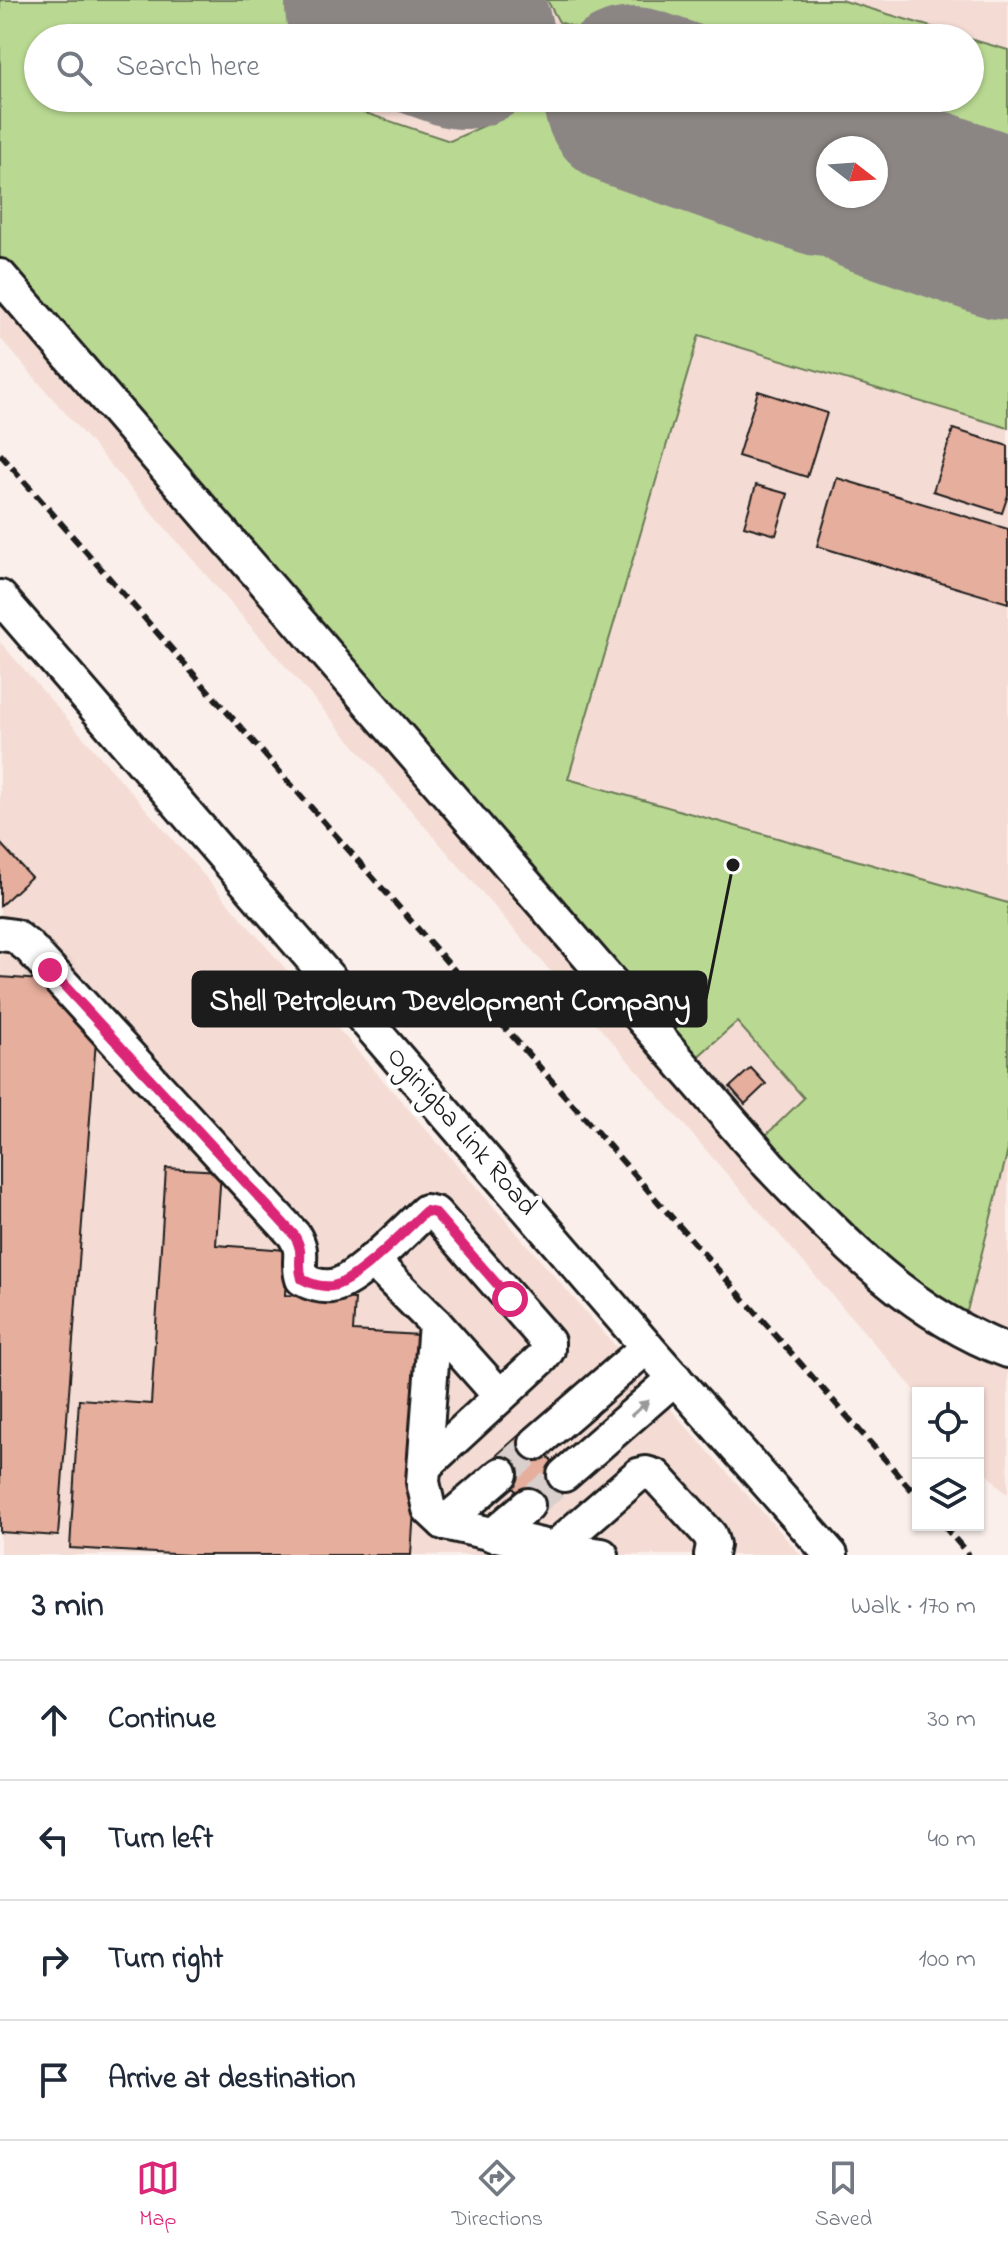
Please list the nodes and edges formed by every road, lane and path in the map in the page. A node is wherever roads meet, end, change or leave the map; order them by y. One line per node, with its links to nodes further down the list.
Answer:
1 (0, 276): 7 (street)
2 (0, 597): 6 (street, Oginigba Link Road)
3 (0, 934): 4 (street)
4 (372, 1260): 5 (street); 9 (street)
5 (435, 1323): 9 (street); 13 (street)
6 (647, 1347): 8 (street, Oginigba Link Road); 10 (street)
7 (1008, 1351)
8 (675, 1378): 12 (street, one-way to 8); 22 (street, Oginigba Link Road)
9 (500, 1396): 13 (street)
10 (567, 1416): 11 (street); 12 (street)
11 (536, 1443)
12 (596, 1447): 15 (street)
13 (425, 1466): 17 (street)
14 (501, 1474): 17 (street)
15 (564, 1475)
16 (528, 1505): 18 (street)
17 (444, 1523): 18 (street)
18 (493, 1535): 19 (street)
19 (554, 1548): 20 (street); 21 (street)
20 (602, 1555)
21 (711, 1555)
22 (831, 1555)

